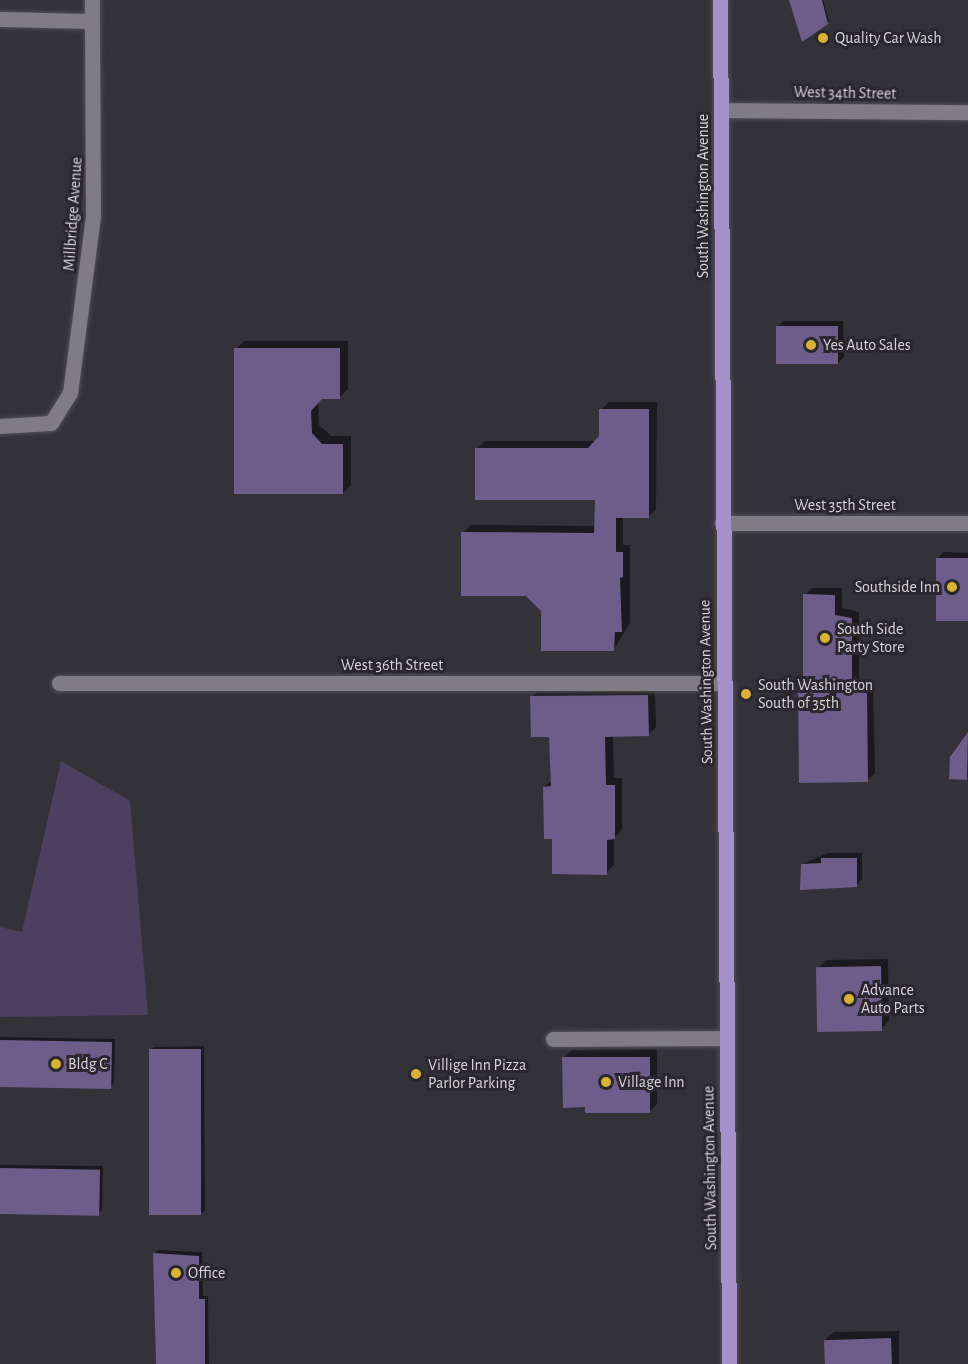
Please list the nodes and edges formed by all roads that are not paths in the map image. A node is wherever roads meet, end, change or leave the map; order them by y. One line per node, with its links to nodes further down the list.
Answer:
1 (92, 0): 4 (street, Millbridge Avenue)
2 (720, 0): 5 (main road, South Washington Avenue)
3 (0, 18): 4 (street)
4 (91, 21): 7 (street, Millbridge Avenue)
5 (721, 110): 6 (street, West 34th Street); 9 (main road, South Washington Avenue)
6 (968, 112)
7 (0, 426)
8 (968, 522): 9 (street, West 35th Street)
9 (722, 523): 11 (main road, South Washington Avenue)
10 (59, 683): 11 (street, West 36th Street)
11 (725, 683): 12 (main road, South Washington Avenue)
12 (726, 1038): 13 (street); 14 (main road, South Washington Avenue)
13 (553, 1039)
14 (729, 1364)

